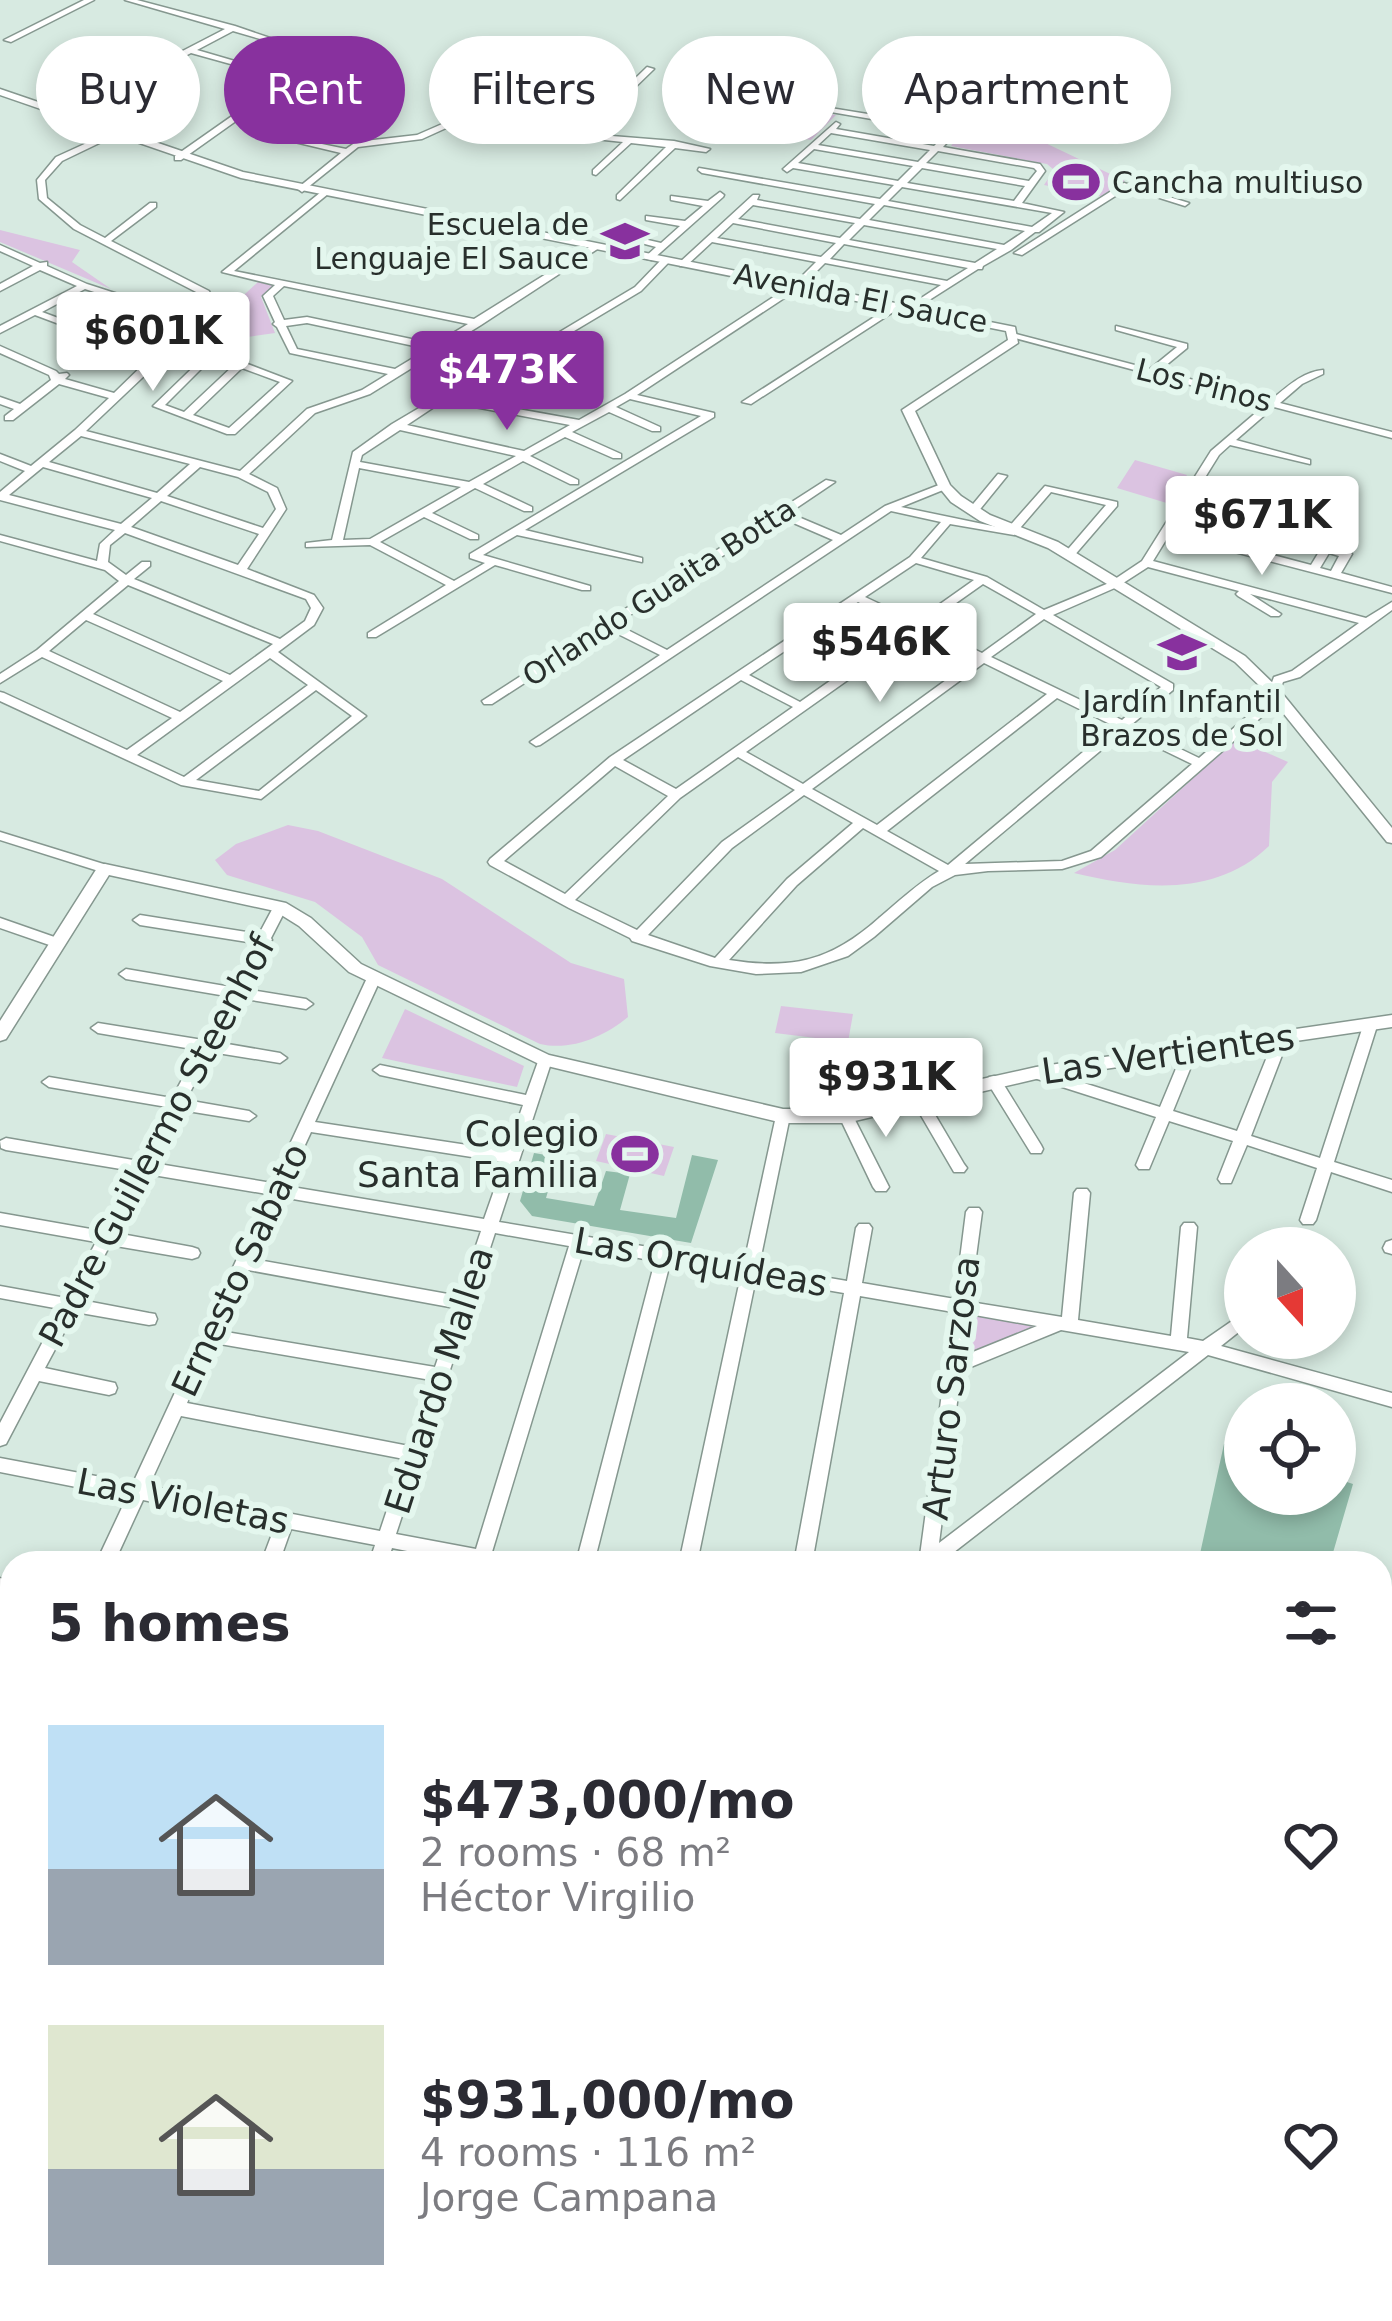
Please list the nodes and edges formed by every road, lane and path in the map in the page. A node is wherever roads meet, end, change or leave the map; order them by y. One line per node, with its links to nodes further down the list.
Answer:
1 (90, 0): 5 (street)
2 (129, 0): 3 (street)
3 (232, 28): 4 (street); 6 (street)
4 (258, 36)
5 (8, 40)
6 (200, 45)
7 (650, 69): 8 (street)
8 (638, 80)
9 (0, 92): 10 (street, Avenida El Sauce)
10 (36, 105)
11 (838, 111): 12 (street)
12 (849, 113): 13 (street); 24 (street)
13 (838, 123)
14 (224, 126): 27 (street)
15 (838, 131): 24 (street)
16 (429, 132): 26 (street)
17 (91, 144): 50 (street)
18 (140, 144): 27 (street, Avenida El Sauce)
19 (310, 144): 26 (street)
20 (626, 144): 31 (street)
21 (674, 144): 25 (street); 37 (street)
22 (814, 144): 23 (street)
23 (812, 146): 28 (street); 29 (street)
24 (938, 148): 29 (street); 34 (street)
25 (706, 149)
26 (347, 152): 35 (street)
27 (178, 158): 35 (street, Avenida El Sauce)
28 (791, 165): 32 (street); 33 (street)
29 (920, 165): 33 (street); 34 (street)
30 (702, 170): 32 (street)
31 (596, 172)
32 (772, 183): 39 (street); 40 (street)
33 (902, 184): 40 (street); 41 (street)
34 (1030, 184): 41 (street)
35 (302, 189): 36 (street, Avenida El Sauce)
36 (324, 194): 55 (street, Avenida El Sauce); 63 (street)
37 (620, 196)
38 (674, 198): 47 (street)
39 (751, 202): 45 (street); 46 (street)
40 (882, 203): 46 (street); 48 (street)
41 (1017, 203): 48 (street)
42 (1185, 203): 68 (street)
43 (153, 205): 50 (street)
44 (649, 218): 47 (street)
45 (731, 220): 49 (street); 52 (street)
46 (863, 222): 52 (street); 56 (street)
47 (687, 224): 53 (street)
48 (1036, 230): 56 (street)
49 (710, 239): 59 (street); 61 (street)
50 (107, 240): 70 (street)
51 (634, 240): 53 (street)
52 (843, 241): 59 (street); 62 (street)
53 (662, 246): 57 (street)
54 (0, 248): 60 (street)
55 (594, 248): 57 (street, Avenida El Sauce); 71 (street)
56 (1008, 248): 62 (street)
57 (649, 258): 58 (street, Avenida El Sauce)
58 (665, 260): 61 (street, Avenida El Sauce); 76 (street)
59 (823, 261): 64 (street); 65 (street)
60 (44, 264): 66 (street); 67 (street)
61 (683, 264): 65 (street, Avenida El Sauce)
62 (979, 267): 64 (street)
63 (283, 282): 71 (street); 72 (street)
64 (949, 284): 68 (street)
65 (799, 285): 68 (street, Avenida El Sauce); 88 (street)
66 (84, 286): 69 (street); 70 (street)
67 (0, 288)
68 (912, 308): 75 (street, Avenida El Sauce); 90 (street)
69 (35, 312): 74 (street); 79 (street)
70 (196, 322): 79 (street)
71 (478, 323): 77 (street)
72 (278, 324): 77 (street); 84 (street)
73 (1119, 328): 81 (street)
74 (0, 330)
75 (1016, 337): 81 (street, Los Pinos); 115 (street, Avenida El Sauce)
76 (556, 338)
77 (438, 348): 84 (street)
78 (0, 349): 85 (street)
79 (158, 358): 83 (street)
80 (240, 364): 86 (street); 94 (street); 94 (street)
81 (1153, 371): 91 (street, Los Pinos)
82 (1320, 372): 91 (street)
83 (142, 373): 86 (street); 87 (street)
84 (398, 373): 110 (street)
85 (58, 376): 87 (street); 92 (street)
86 (183, 381): 94 (street)
87 (121, 393): 99 (street)
88 (629, 396): 93 (street); 126 (street)
89 (0, 400): 92 (street)
90 (747, 402)
91 (1273, 402): 101 (street, Los Pinos); 102 (street)
92 (20, 408): 95 (street)
93 (609, 408): 96 (street); 98 (street)
94 (187, 415)
95 (9, 418)
96 (581, 424): 97 (street); 100 (street)
97 (396, 427): 103 (street); 108 (street)
98 (656, 429)
99 (79, 431): 107 (street); 109 (street)
100 (565, 433): 103 (street); 104 (street)
101 (1392, 435)
102 (1227, 441): 106 (street); 127 (street)
103 (524, 456): 112 (street); 114 (street)
104 (617, 456)
105 (0, 457): 109 (street)
106 (1306, 462)
107 (198, 464): 110 (street); 117 (street)
108 (354, 464): 114 (street); 133 (street)
109 (36, 467): 116 (street); 117 (street)
110 (242, 475): 128 (street)
111 (1002, 476): 120 (street)
112 (574, 482)
113 (830, 482): 122 (street, Orlando Guaita Botta)
114 (473, 485): 119 (street); 121 (street)
115 (944, 486): 118 (street); 120 (street, Avenida El Sauce)
116 (1, 496): 124 (street)
117 (159, 496): 124 (street); 128 (street)
118 (889, 508): 123 (street); 131 (street)
119 (529, 509)
120 (973, 511): 125 (street, Avenida El Sauce)
121 (424, 513): 129 (street); 132 (street)
122 (782, 514): 131 (street); 160 (street, Orlando Guaita Botta)
123 (948, 520): 125 (street); 138 (street)
124 (122, 528): 143 (street); 145 (street)
125 (1014, 529): 137 (street, Avenida El Sauce); 137 (street)
126 (515, 531): 139 (street); 142 (street)
127 (1168, 531): 135 (street); 140 (street)
128 (263, 532): 145 (street)
129 (474, 537)
130 (0, 538): 143 (street)
131 (840, 539): 165 (street)
132 (372, 542): 133 (street); 151 (street)
133 (337, 543): 134 (street)
134 (310, 545)
135 (1230, 548): 136 (street); 136 (street)
136 (1251, 553): 144 (street)
137 (1069, 556): 150 (street, Avenida El Sauce)
138 (914, 559): 147 (street); 154 (street)
139 (638, 560)
140 (1146, 563): 149 (street); 150 (street)
141 (146, 564): 148 (street)
142 (490, 564): 151 (street); 152 (street)
143 (106, 567): 148 (street)
144 (1314, 569): 146 (street); 146 (street)
145 (240, 570): 163 (street)
146 (1334, 575): 153 (street)
147 (983, 579): 158 (street); 161 (street)
148 (126, 580): 157 (street); 163 (street)
149 (1223, 583): 155 (street); 155 (street)
150 (1113, 585): 158 (street); 171 (street, Avenida El Sauce)
151 (454, 586): 162 (street)
152 (586, 588)
153 (1392, 590)
154 (857, 597): 161 (street); 168 (street)
155 (1294, 602): 159 (street)
156 (1392, 605): 159 (street)
157 (86, 615): 164 (street); 169 (street)
158 (1042, 615): 166 (street); 177 (street)
159 (1368, 622): 171 (street)
160 (607, 624): 165 (street); 174 (street, Orlando Guaita Botta)
161 (917, 626): 166 (street); 175 (street)
162 (372, 635)
163 (276, 648): 169 (street); 170 (street)
164 (41, 652): 167 (street); 176 (street)
165 (667, 654): 178 (street)
166 (985, 658): 172 (street); 184 (street)
167 (4, 672)
168 (740, 675): 175 (street); 181 (street)
169 (231, 680): 176 (street)
170 (317, 684): 183 (street); 183 (street)
171 (1272, 690): 182 (street); 189 (street, Avenida El Sauce)
172 (1056, 693): 177 (street); 187 (street)
173 (0, 696): 180 (street)
174 (488, 701)
175 (801, 707): 179 (street)
176 (180, 717): 180 (street)
177 (1120, 724): 182 (street); 191 (street)
178 (536, 742)
179 (737, 752): 184 (street); 185 (street)
180 (129, 755): 183 (street)
181 (614, 760): 185 (street); 192 (street)
182 (1198, 761): 191 (street)
183 (185, 782)
184 (804, 790): 186 (street); 196 (street)
185 (676, 795): 192 (street)
186 (862, 823): 187 (street); 199 (street)
187 (878, 831): 191 (street)
188 (0, 836): 190 (street, Las Vertientes)
189 (1392, 838)
190 (105, 869): 193 (street, Las Vertientes); 198 (street)
191 (949, 871): 199 (street)
192 (566, 900): 196 (street)
193 (280, 908): 197 (street, Padre Guillermo Steenhof); 201 (street, Las Vertientes)
194 (140, 920): 197 (street)
195 (0, 922): 198 (street)
196 (637, 938): 199 (street)
197 (265, 940): 202 (street, Padre Guillermo Steenhof)
198 (58, 943): 204 (street)
199 (719, 962)
200 (126, 974): 202 (street)
201 (374, 977): 213 (street, Las Vertientes); 225 (street, Ernesto Sabato)
202 (238, 992): 203 (street); 210 (street, Padre Guillermo Steenhof)
203 (306, 1004)
204 (8, 1006): 208 (street)
205 (1392, 1021): 206 (street, Las Vertientes)
206 (1370, 1026): 209 (street, Las Vertientes); 231 (street)
207 (98, 1028): 210 (street)
208 (0, 1035)
209 (1282, 1037): 211 (street, Las Vertientes); 226 (street)
210 (209, 1045): 212 (street); 220 (street, Padre Guillermo Steenhof)
211 (1192, 1047): 215 (street, Las Vertientes); 221 (street)
212 (280, 1058)
213 (545, 1060): 219 (street, Eduardo Mallea); 223 (street, Las Vertientes)
214 (380, 1070): 219 (street)
215 (1036, 1073): 216 (street, Las Vertientes); 221 (street)
216 (994, 1081): 218 (street, Las Vertientes); 228 (street)
217 (49, 1082): 220 (street)
218 (919, 1100): 224 (street, Las Vertientes); 233 (street)
219 (531, 1101): 229 (street, Eduardo Mallea)
220 (179, 1102): 222 (street); 232 (street, Padre Guillermo Steenhof)
221 (1162, 1114): 226 (street); 230 (street)
222 (249, 1116)
223 (783, 1116): 224 (street, Las Vertientes); 250 (street)
224 (846, 1116): 236 (street)
225 (306, 1126): 229 (street); 237 (street, Ernesto Sabato)
226 (1243, 1139): 231 (street); 234 (street)
227 (6, 1144): 232 (street, Las Orquídeas)
228 (1036, 1149)
229 (513, 1158): 242 (street, Eduardo Mallea)
230 (1144, 1165)
231 (1324, 1166): 235 (street); 241 (street)
232 (145, 1167): 237 (street, Las Orquídeas); 245 (street, Padre Guillermo Steenhof)
233 (958, 1168)
234 (1226, 1179)
235 (1392, 1186)
236 (881, 1187)
237 (277, 1189): 242 (street, Las Orquídeas); 249 (street, Ernesto Sabato)
238 (1082, 1193): 257 (street)
239 (974, 1212): 255 (street, Arturo Sarzosa)
240 (0, 1219): 245 (street)
241 (1308, 1220)
242 (490, 1226): 246 (street, Las Orquídeas); 253 (street, Eduardo Mallea)
243 (1189, 1227): 260 (street)
244 (864, 1228): 251 (street)
245 (107, 1237): 247 (street); 254 (street, Padre Guillermo Steenhof)
246 (578, 1241): 248 (street, Las Orquídeas); 278 (street)
247 (193, 1253)
248 (664, 1256): 250 (street, Las Orquídeas); 279 (street)
249 (243, 1263): 253 (street); 259 (street, Ernesto Sabato)
250 (751, 1270): 251 (street, Las Orquídeas); 280 (street)
251 (852, 1288): 255 (street, Las Orquídeas); 281 (street)
252 (0, 1292): 254 (street)
253 (465, 1303): 264 (street, Eduardo Mallea)
254 (70, 1306): 256 (street); 263 (street, Padre Guillermo Steenhof)
255 (962, 1306): 257 (street, Las Orquídeas); 262 (street, Arturo Sarzosa)
256 (149, 1319)
257 (1064, 1324): 260 (street, Las Orquídeas); 262 (street)
258 (1224, 1334): 261 (street)
259 (209, 1336): 264 (street); 267 (street, Ernesto Sabato)
260 (1178, 1343): 261 (street, Las Orquídeas)
261 (1205, 1348): 266 (street, Las Orquídeas); 283 (street)
262 (954, 1367): 282 (street, Arturo Sarzosa)
263 (35, 1373): 265 (street); 268 (street, Padre Guillermo Steenhof)
264 (441, 1376): 269 (street, Eduardo Mallea)
265 (109, 1388)
266 (1392, 1400)
267 (176, 1408): 269 (street); 271 (street, Ernesto Sabato)
268 (0, 1439)
269 (415, 1454): 273 (street, Eduardo Mallea)
270 (0, 1465): 271 (street, Las Violetas)
271 (138, 1492): 272 (street, Las Violetas); 274 (street, Ernesto Sabato)
272 (286, 1520): 273 (street, Las Violetas); 275 (street)
273 (386, 1540): 276 (street, Eduardo Mallea); 277 (street, Las Violetas)
274 (111, 1551)
275 (274, 1551)
276 (382, 1551)
277 (438, 1551)
278 (484, 1551)
279 (588, 1551)
280 (691, 1551)
281 (805, 1551)
282 (930, 1551)
283 (943, 1551)

